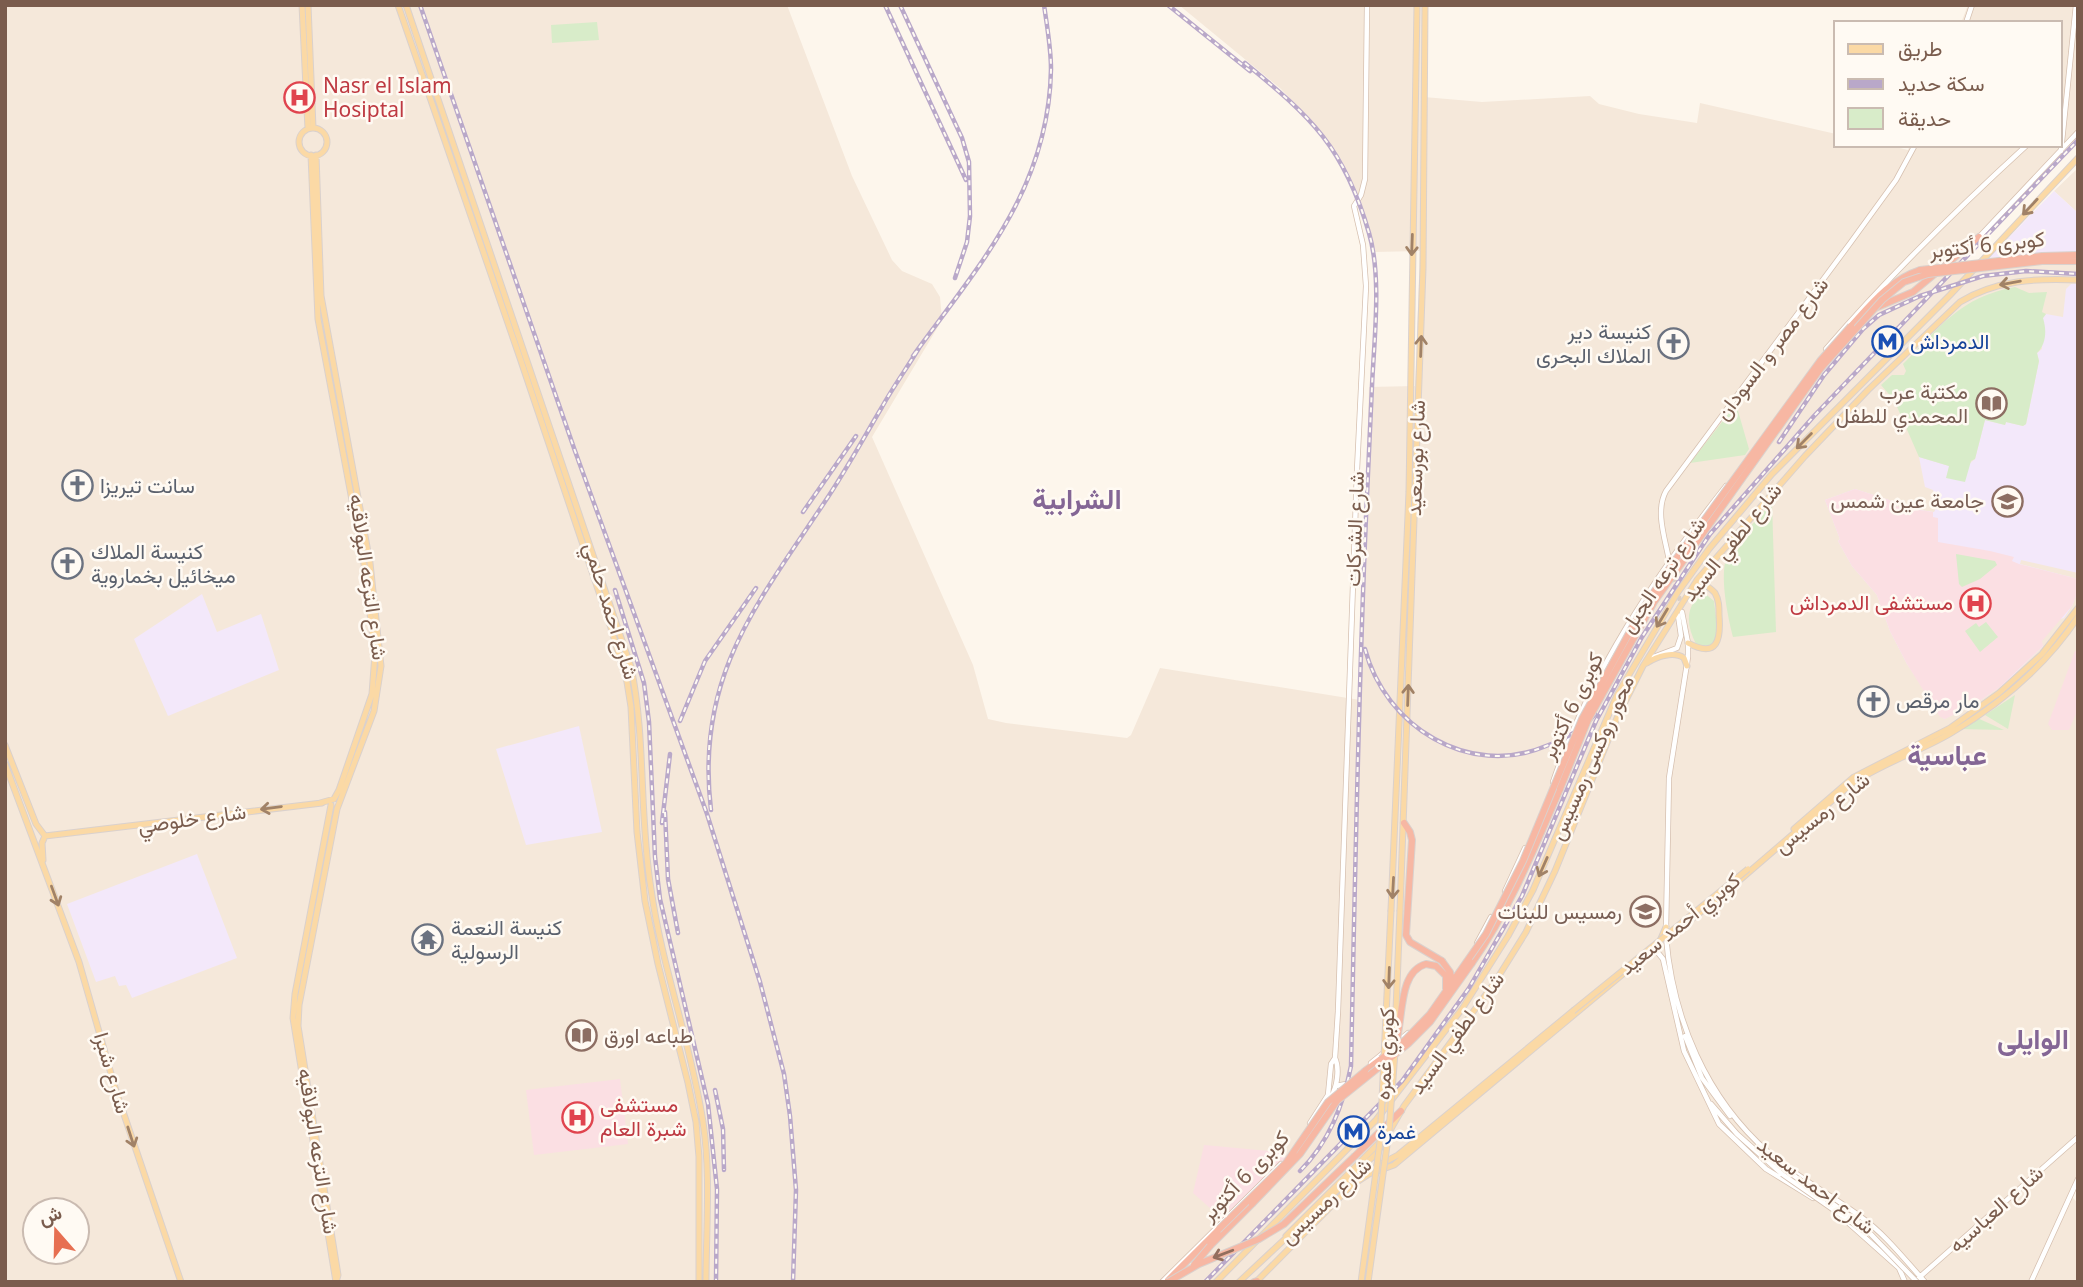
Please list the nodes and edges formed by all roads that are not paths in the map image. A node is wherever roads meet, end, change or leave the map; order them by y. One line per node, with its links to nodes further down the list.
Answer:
1 (302, 5): 10 (main road)
2 (308, 5): 10 (main road)
3 (398, 5): 34 (main road, شارع احمد حلمي)
4 (406, 5): 34 (main road, شارع احمد حلمي)
5 (1367, 5): 70 (main road, شارع الشركات)
6 (1418, 5): 18 (main road, شارع بورسعيد)
7 (1425, 5): 19 (main road, شارع بورسعيد)
8 (2076, 5): 9 (main road)
9 (2062, 112)
10 (311, 129): 16 (main road); 16 (main road)
11 (2078, 132): 15 (main road)
12 (1914, 147): 29 (main road, شارع مصر و السودان)
13 (2024, 147): 29 (main road, شارع ترعه الجبل)
14 (2061, 147): 15 (main road)
15 (2061, 151): 20 (main road)
16 (313, 155): 47 (main road, شارع الترعه البولاقيه)
17 (2078, 158): 33 (main road, محور روكسى رمسيس, one-way to 33)
18 (1414, 208): 19 (main road); 24 (main road, شارع بورسعيد, one-way to 24)
19 (1422, 209): 23 (main road, شارع بورسعيد)
20 (1979, 237): 28 (highway, bridge)
21 (2078, 255): 66 (highway, كوبرى 6 أكتوبر, bridge)
22 (2078, 261): 28 (highway, كوبرى 6 أكتوبر, bridge)
23 (1423, 268): 24 (main road); 26 (main road, شارع بورسعيد)
24 (1411, 269): 27 (main road, شارع بورسعيد)
25 (2078, 280): 30 (main road, شارع لطفي السيد, one-way to 30)
26 (1423, 282): 27 (main road); 32 (main road, شارع بورسعيد, one-way to 26)
27 (1411, 284): 31 (main road, شارع بورسعيد)
28 (1875, 308): 65 (highway, كوبرى 6 أكتوبر, bridge)
29 (1669, 561): 73 (main road, شارع ترعه الجبل)
30 (1697, 580): 38 (main road, شارع لطفي السيد); 40 (main road)
31 (1405, 585): 32 (main road); 35 (main road, شارع بورسعيد)
32 (1412, 586): 36 (main road, شارع بورسعيد)
33 (1678, 592): 38 (main road); 99 (main road, محور روكسى رمسيس, one-way to 99)
34 (603, 594): 95 (main road, شارع احمد حلمي); 96 (main road, شارع احمد حلمي)
35 (1404, 603): 36 (main road); 44 (main road, شارع بورسعيد)
36 (1412, 603): 45 (main road, شارع بورسعيد, one-way to 36)
37 (2078, 608): 58 (main road, شارع رمسيس)
38 (1679, 613): 40 (main road); 41 (main road, شارع لطفي السيد); 41 (main road)
39 (2078, 617): 63 (main road, شارع رمسيس)
40 (1688, 643): 43 (main road)
41 (1648, 659): 42 (main road, شارع لطفي السيد)
42 (1643, 666): 43 (main road); 77 (main road, شارع لطفي السيد)
43 (1687, 666): 62 (main road)
44 (1399, 713): 45 (main road); 60 (main road, شارع بورسعيد, one-way to 60)
45 (1407, 720): 56 (main road, شارع بورسعيد)
46 (5, 745): 49 (main road)
47 (356, 753): 53 (main road, شارع الترعه البولاقيه); 54 (main road, شارع الترعه البولاقيه)
48 (5, 764): 50 (main road, شارع شبرا)
49 (18, 773): 50 (main road); 51 (main road)
50 (10, 776): 52 (main road, شارع شبرا)
51 (23, 786): 52 (main road); 57 (main road)
52 (16, 791): 59 (main road, شارع شبرا)
53 (320, 803): 55 (main road, شارع خلوصي); 57 (main road, شارع خلوصي, one-way to 57)
54 (339, 804): 55 (main road, شارع خلوصي); 78 (main road, شارع الترعه البولاقيه)
55 (331, 806): 78 (main road, شارع الترعه البولاقيه)
56 (1404, 823): 61 (main road, شارع بورسعيد); 65 (highway, bridge)
57 (45, 836): 59 (main road, شارع شبرا)
58 (1786, 837): 67 (main road, كوبري أحمد سعيد, bridge)
59 (43, 863): 93 (main road, شارع شبرا, one-way to 93)
60 (1391, 910): 80 (main road, كوبري غمره, one-way to 80, bridge)
61 (1400, 910): 69 (main road, كوبري غمره, bridge)
62 (1666, 927): 63 (main road, شارع احمد سعيد); 64 (main road, شارع رمسيس)
63 (1666, 939): 68 (main road, شارع احمد سعيد)
64 (1654, 948): 71 (main road, شارع رمسيس); 75 (main road, شارع احمد سعيد)
65 (1454, 991): 98 (highway, كوبرى 6 أكتوبر, bridge)
66 (1443, 996): 69 (highway, bridge); 97 (highway, كوبرى 6 أكتوبر, bridge)
67 (1573, 1010): 71 (main road, شارع رمسيس)
68 (1681, 1018): 81 (main road); 83 (main road, شارع احمد سعيد)
69 (1395, 1046): 102 (main road, كوبري غمره, bridge)
70 (1335, 1058): 72 (main road, شارع الشركات); 76 (main road, شارع الشركات)
71 (1511, 1066): 92 (main road, شارع رمسيس)
72 (1336, 1077): 73 (main road); 74 (main road, شارع الشركات)
73 (1346, 1083): 74 (main road, شارع ترعه الجبل)
74 (1336, 1087): 76 (main road, شارع الشركات)
75 (1706, 1098): 81 (main road); 85 (main road, شارع احمد سعيد)
76 (1319, 1110): 97 (main road, شارع الشركات)
77 (1401, 1111): 87 (main road, شارع رمسيس); 89 (highway, one-way to 89, bridge)
78 (312, 1124): 94 (main road, شارع الترعه البولاقيه)
79 (2078, 1137): 91 (main road, شارع العباسيه)
80 (1380, 1142): 87 (main road); 101 (main road, كوبري غمره, bridge)
81 (1784, 1172): 91 (main road, bridge)
82 (2078, 1179): 105 (main road)
83 (1812, 1184): 84 (main road, شارع احمد سعيد); 85 (main road)
84 (1821, 1189): 86 (main road); 88 (main road, شارع احمد سعيد)
85 (1808, 1195): 86 (main road, شارع احمد سعيد)
86 (1815, 1199): 90 (main road, شارع احمد سعيد)
87 (1282, 1243): 100 (main road, شارع رمسيس)
88 (1902, 1257): 90 (main road); 91 (main road, شارع احمد سعيد)
89 (1199, 1264): 97 (highway, bridge); 98 (highway, bridge)
90 (1896, 1266): 103 (main road, شارع احمد سعيد)
91 (1916, 1280): 104 (main road, شارع احمد سعيد)
92 (1256, 1281)
93 (181, 1282)
94 (336, 1282)
95 (699, 1282)
96 (706, 1282)
97 (1165, 1282)
98 (1177, 1282)
99 (1216, 1282)
100 (1239, 1282)
101 (1361, 1282)
102 (1368, 1282)
103 (1905, 1282)
104 (1925, 1282)
105 (2031, 1282)

